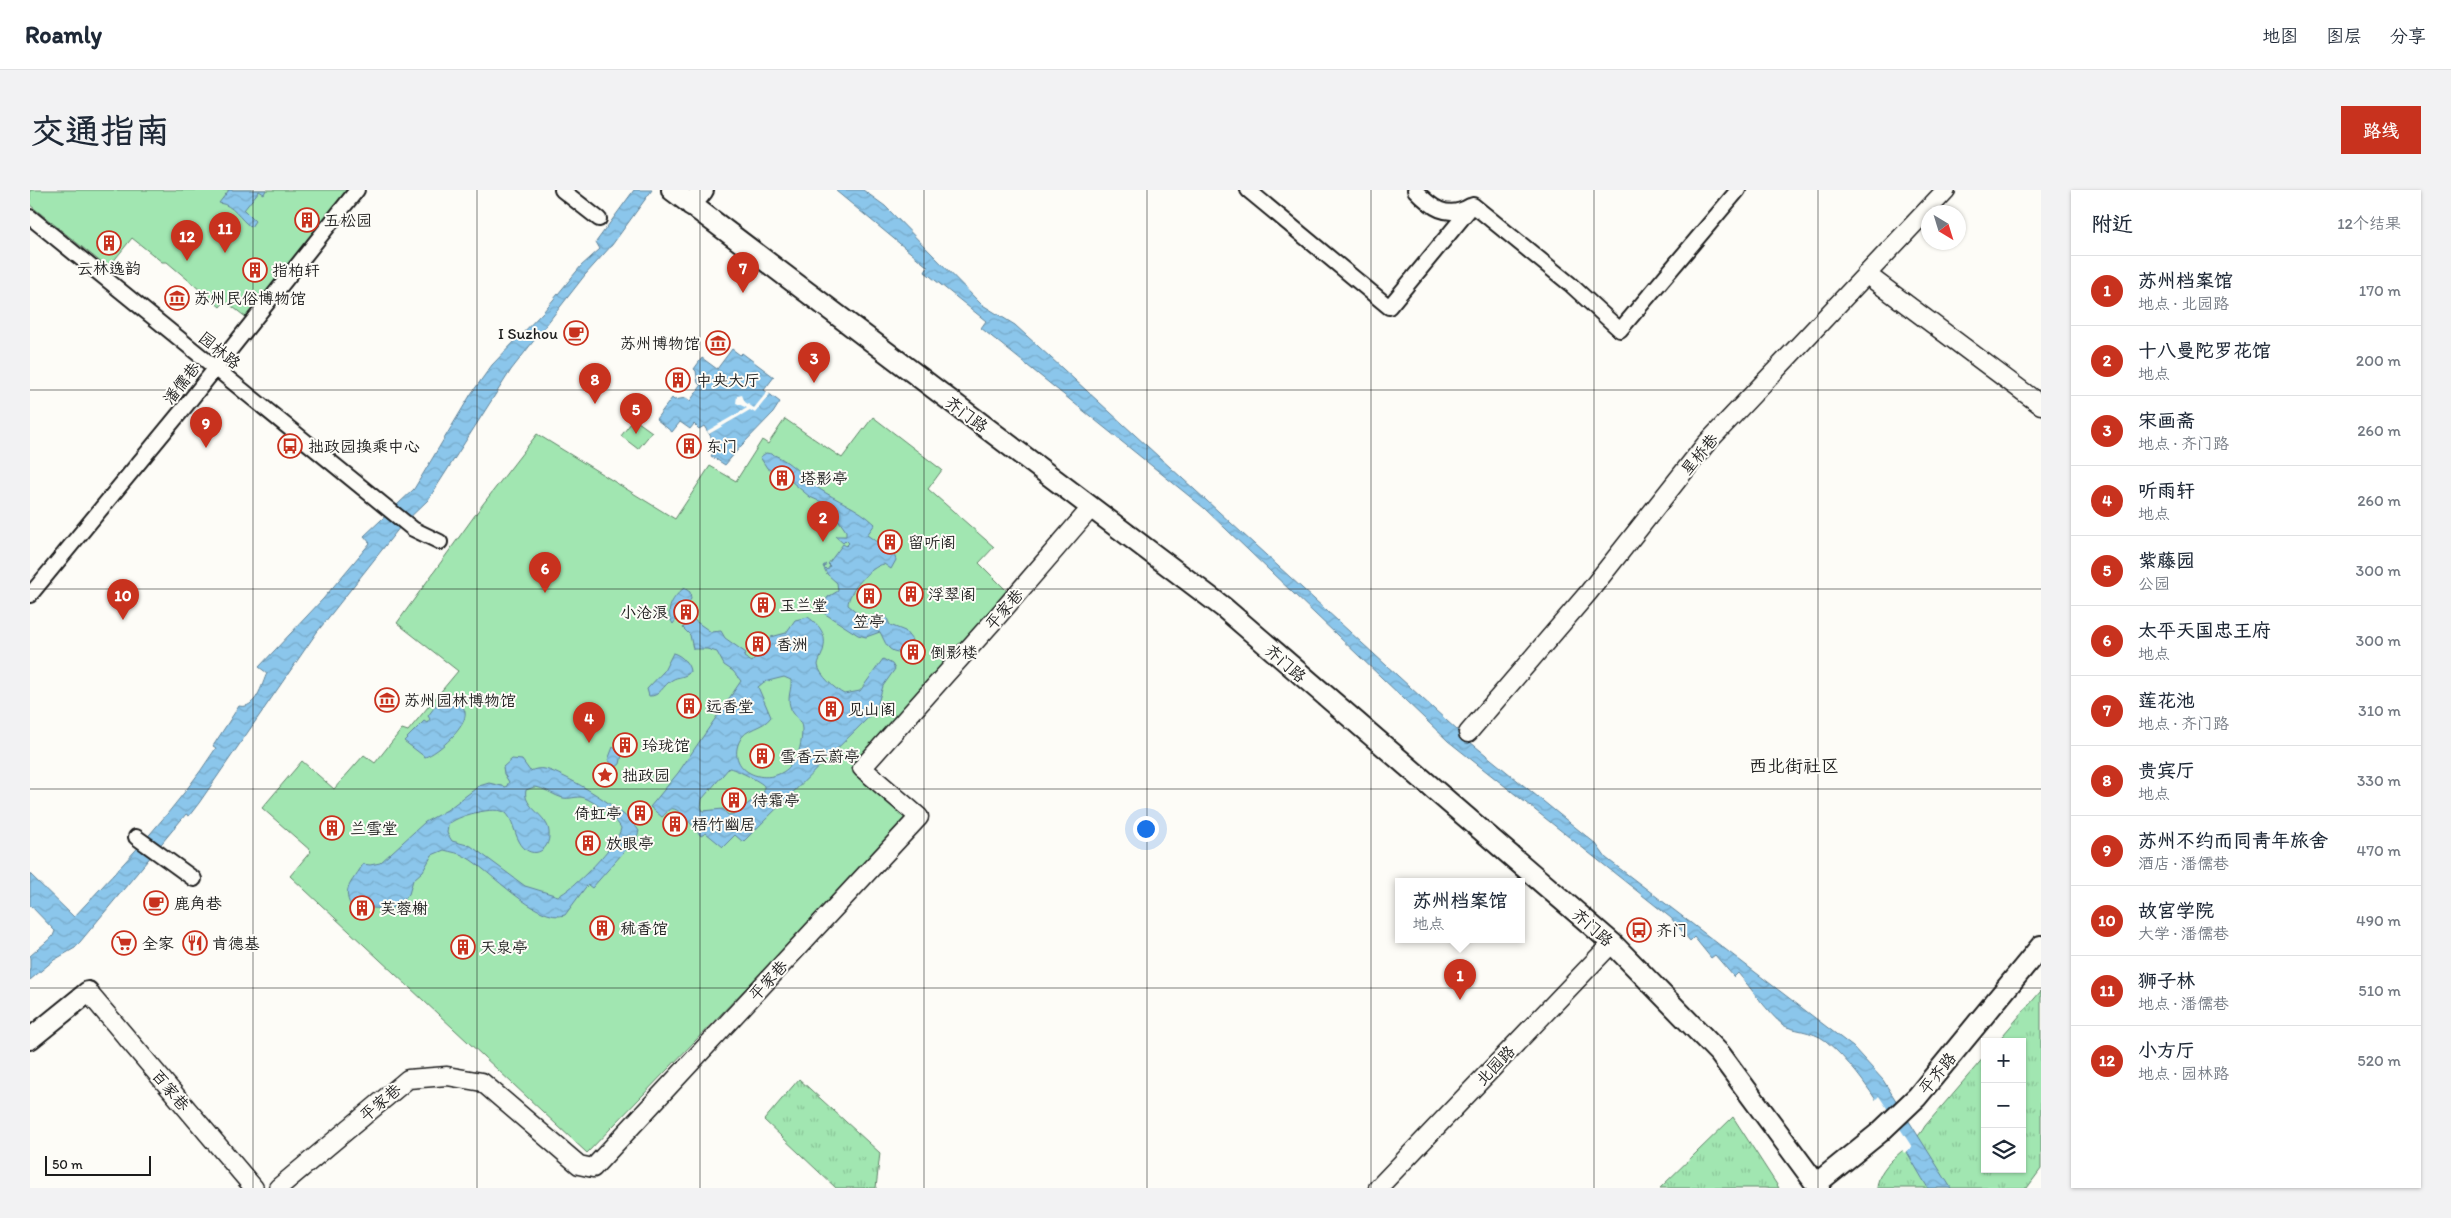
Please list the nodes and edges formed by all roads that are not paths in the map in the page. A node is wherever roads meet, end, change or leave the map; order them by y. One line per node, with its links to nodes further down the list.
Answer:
1 (357, 190): 13 (street, 潘儒巷)
2 (562, 190): 11 (street)
3 (672, 190): 8 (main road, 齐门路)
4 (1248, 190): 9 (street)
5 (1415, 190): 9 (street)
6 (1738, 190): 9 (street)
7 (1946, 190): 12 (street, 星桥巷)
8 (697, 197): 15 (main road, 齐门路)
9 (1473, 205)
10 (30, 218): 13 (street, 园林路)
11 (599, 219)
12 (1866, 274): 14 (street); 18 (street, 星桥巷)
13 (215, 368): 16 (street, 园林路); 17 (street, 潘儒巷)
14 (2041, 405)
15 (1091, 508): 21 (main road, 齐门路); 27 (street, 平家巷)
16 (440, 542)
17 (30, 595)
18 (1468, 733)
19 (136, 837): 20 (street)
20 (194, 879)
21 (1612, 943): 25 (main road, 齐门路); 28 (street, 北园路)
22 (2041, 946): 25 (main road, 平齐路)
23 (88, 992): 24 (main road); 26 (street, 百家巷)
24 (30, 1039)
25 (1817, 1186)
26 (254, 1188)
27 (278, 1188)
28 (1378, 1188)

